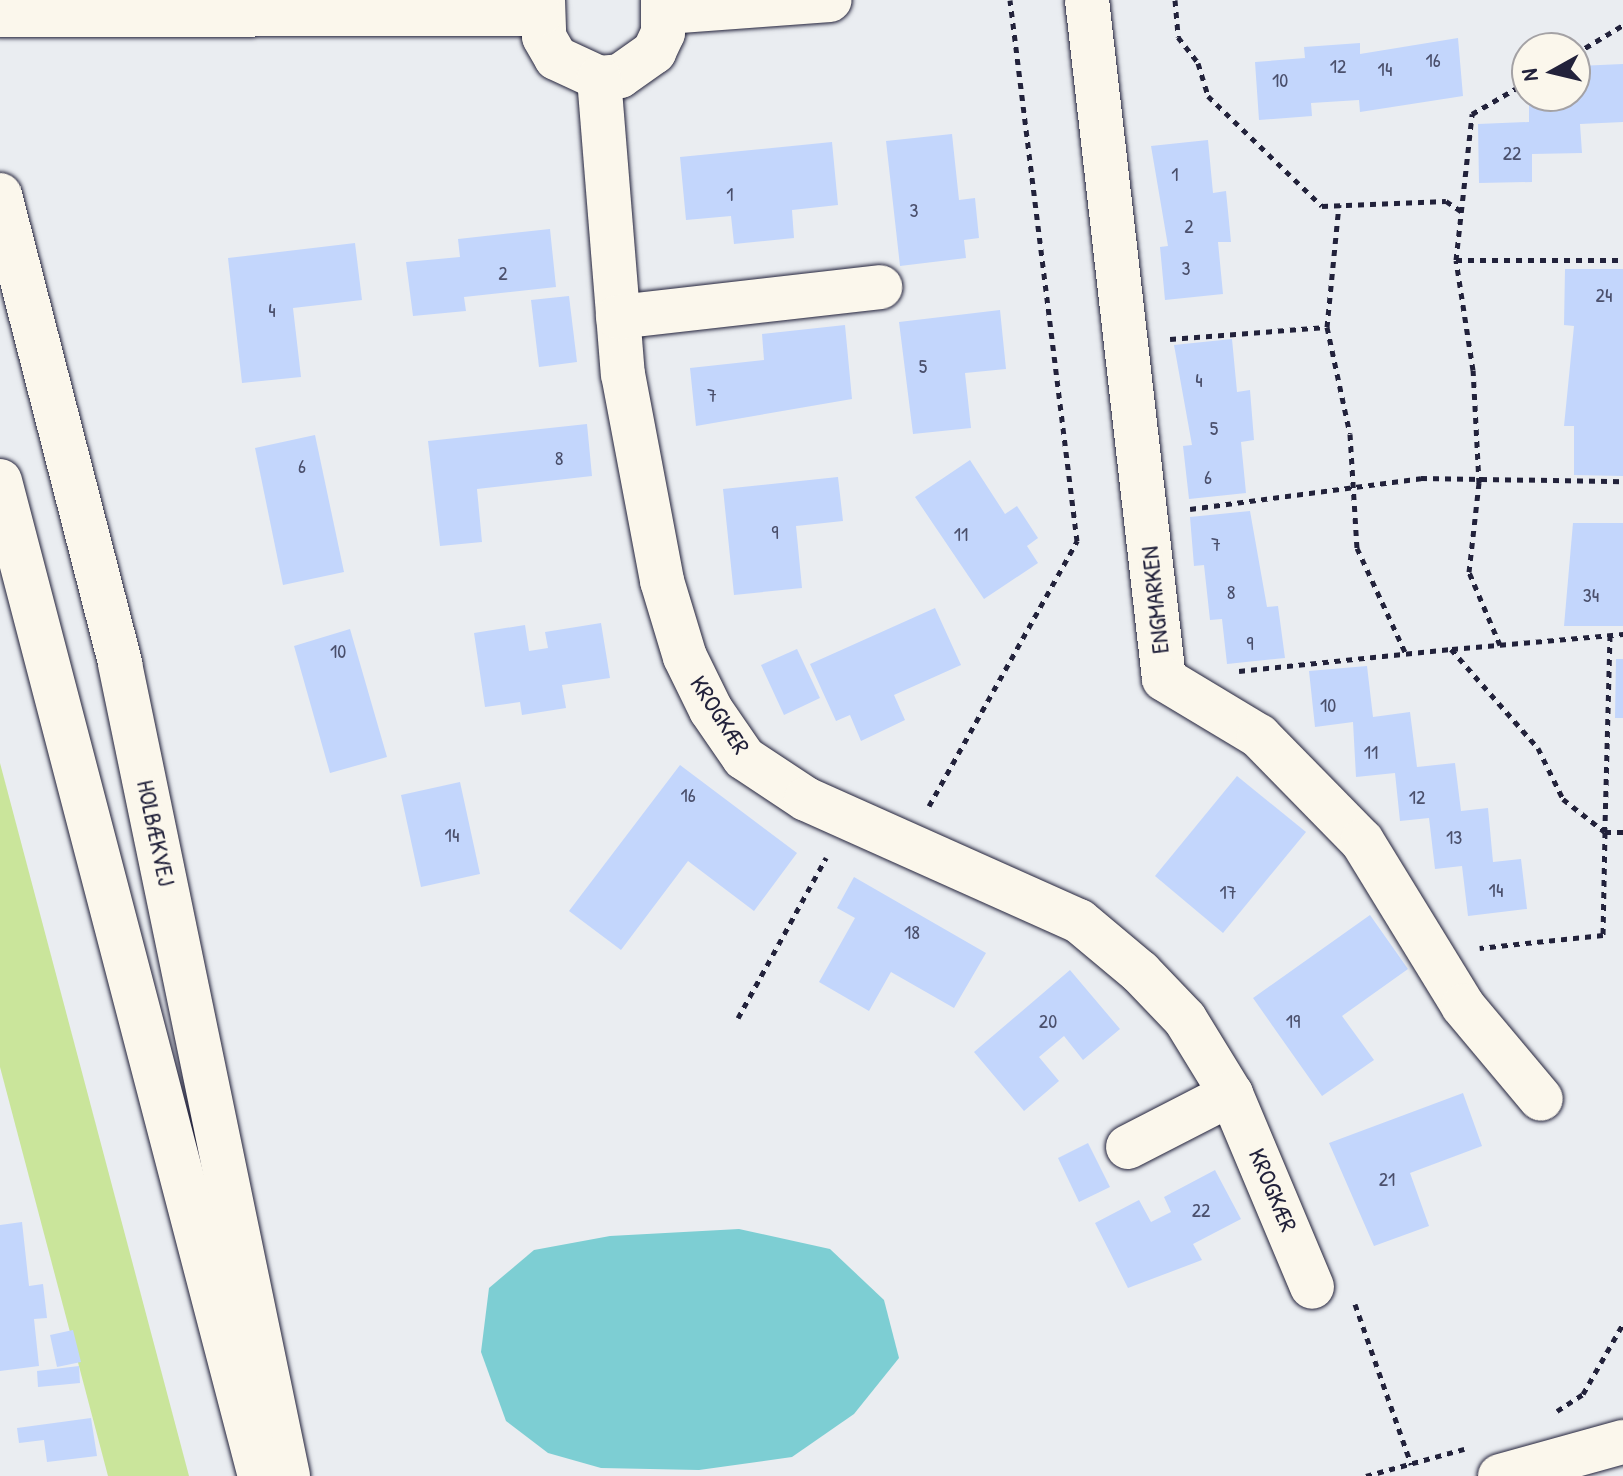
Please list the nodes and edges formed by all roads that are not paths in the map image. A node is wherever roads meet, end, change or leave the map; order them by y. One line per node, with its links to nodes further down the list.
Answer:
1 (830, 0): 3 (street)
2 (1087, 0): 12 (street, ENGMARKEN)
3 (664, 6): 6 (street)
4 (542, 7): 5 (street); 6 (street)
5 (0, 15)
6 (599, 78): 9 (street, KROGKÆR)
7 (0, 195): 18 (street, HOLBÆKVEJ)
8 (880, 287): 9 (street)
9 (618, 317): 11 (street, KROGKÆR)
10 (0, 481): 17 (street)
11 (1231, 1094): 13 (street); 14 (street, KROGKÆR)
12 (1541, 1099)
13 (1128, 1147)
14 (1312, 1287)
15 (1623, 1442): 16 (street)
16 (1491, 1460)
17 (260, 1476)
18 (288, 1476)

